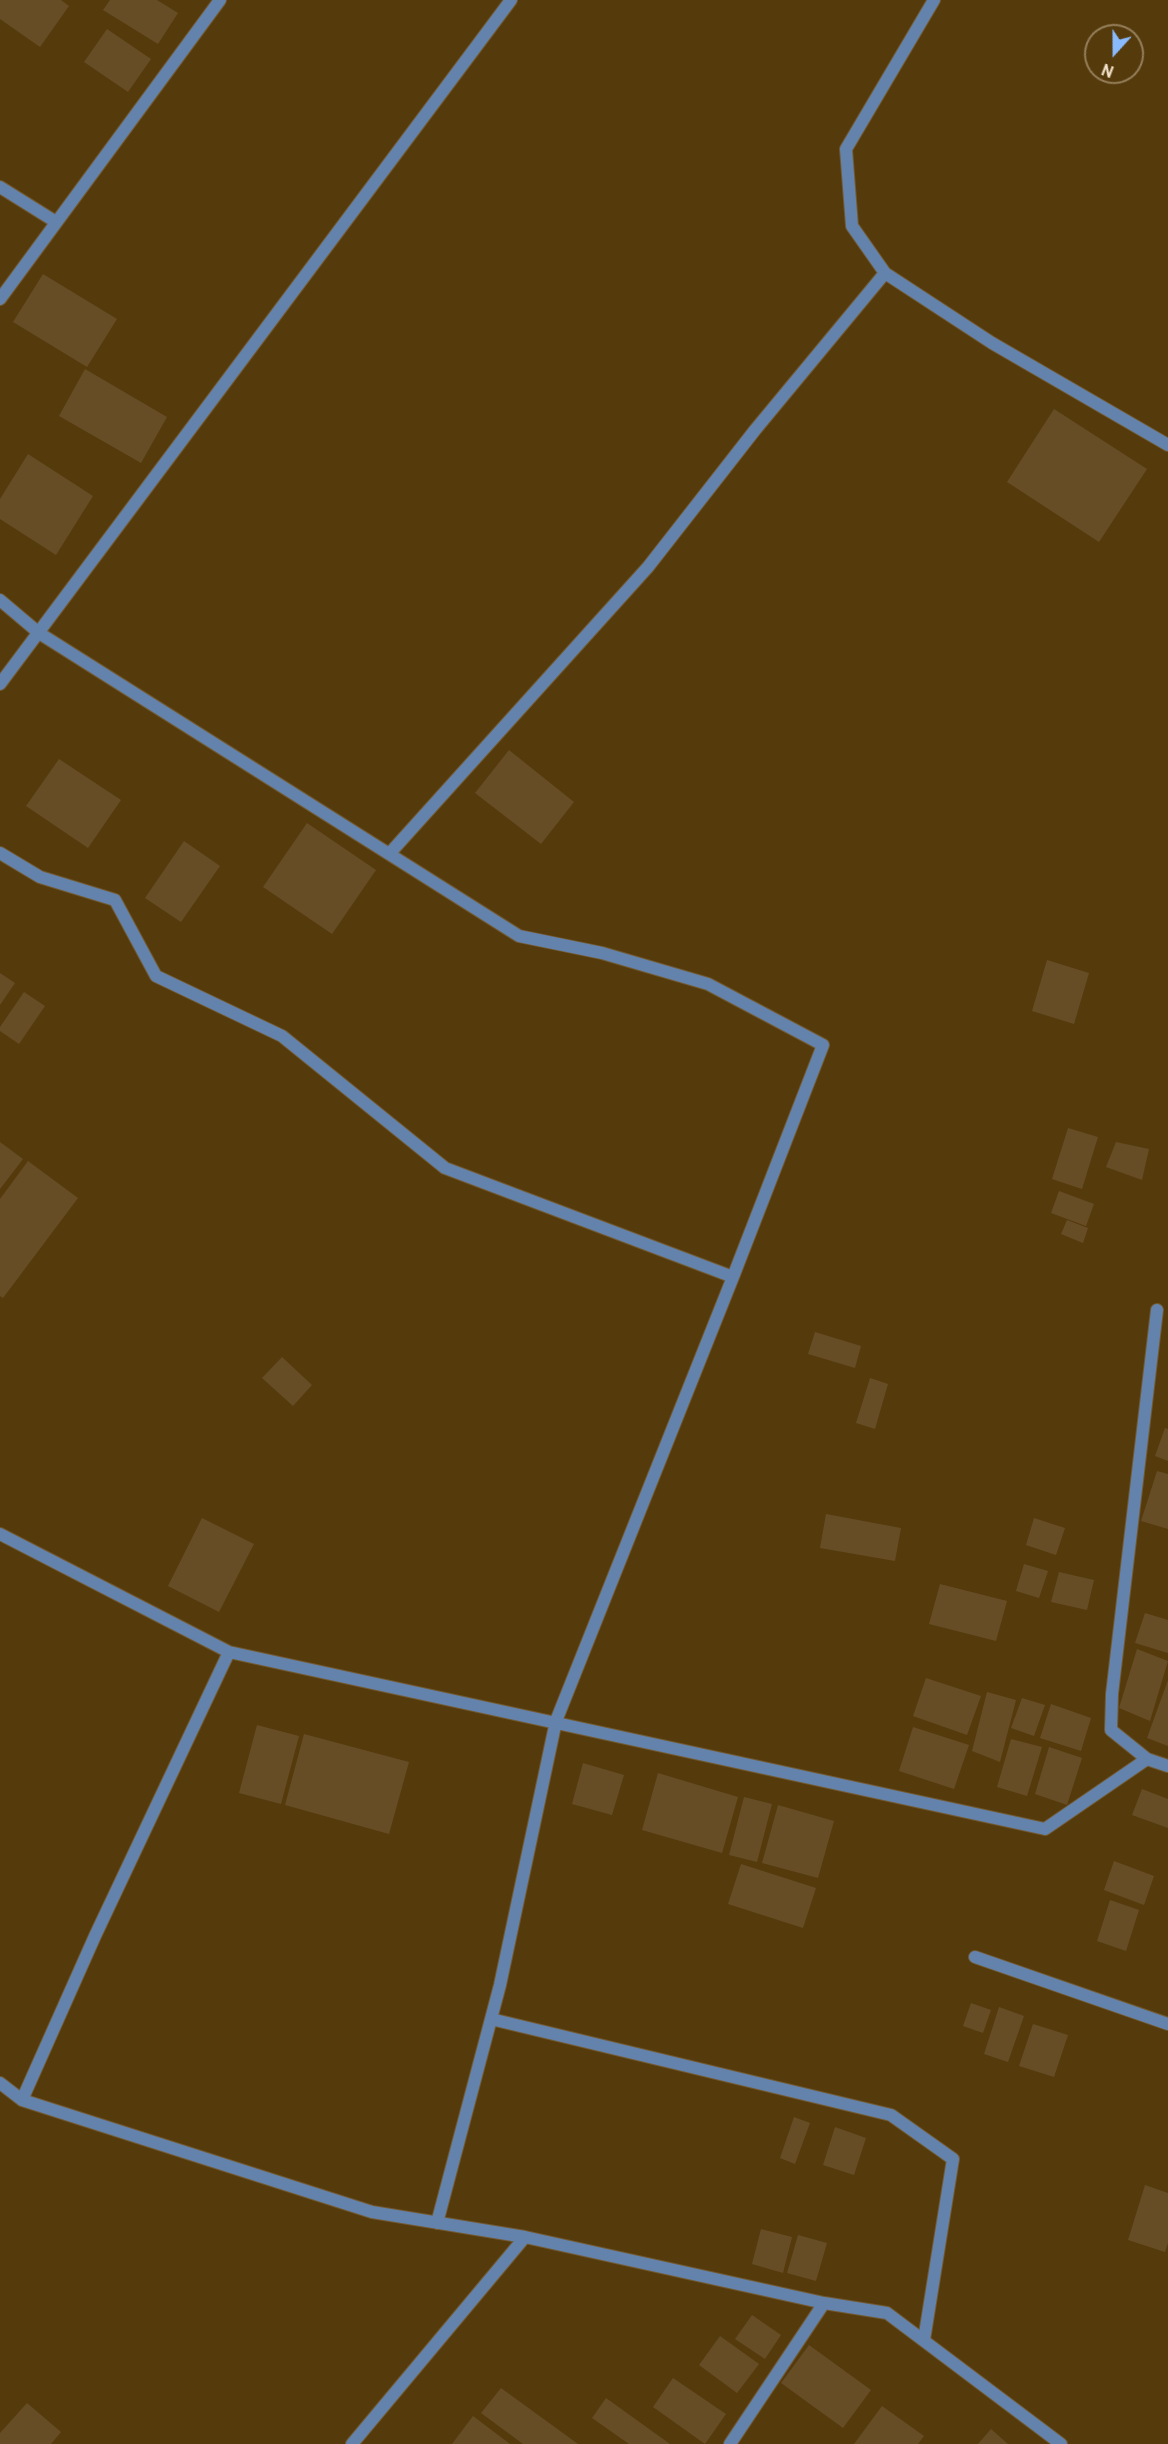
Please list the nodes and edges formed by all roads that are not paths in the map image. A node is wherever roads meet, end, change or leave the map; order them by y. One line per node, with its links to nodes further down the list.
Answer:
1 (220, 0): 5 (street)
2 (511, 0): 10 (street)
3 (934, 0): 6 (street)
4 (0, 187): 5 (street)
5 (56, 222): 7 (street)
6 (885, 273): 8 (street); 13 (street)
7 (0, 299)
8 (1168, 445)
9 (0, 600): 10 (street)
10 (39, 633): 11 (street); 13 (street)
11 (0, 684)
12 (0, 853): 14 (street)
13 (390, 854): 14 (street)
14 (733, 1277): 18 (street)
15 (1156, 1310): 19 (street)
16 (0, 1534): 17 (street)
17 (229, 1652): 18 (street); 25 (street)
18 (556, 1721): 19 (street); 22 (street)
19 (1148, 1759): 20 (street)
20 (1168, 1767)
21 (975, 1957): 23 (street)
22 (491, 2019): 26 (street); 29 (street)
23 (1168, 2024)
24 (0, 2083): 25 (street)
25 (22, 2100): 26 (street)
26 (437, 2223): 27 (street)
27 (525, 2237): 28 (street); 30 (street)
28 (824, 2303): 29 (street); 31 (street)
29 (924, 2340): 32 (street)
30 (352, 2444)
31 (730, 2444)
32 (1061, 2444)

